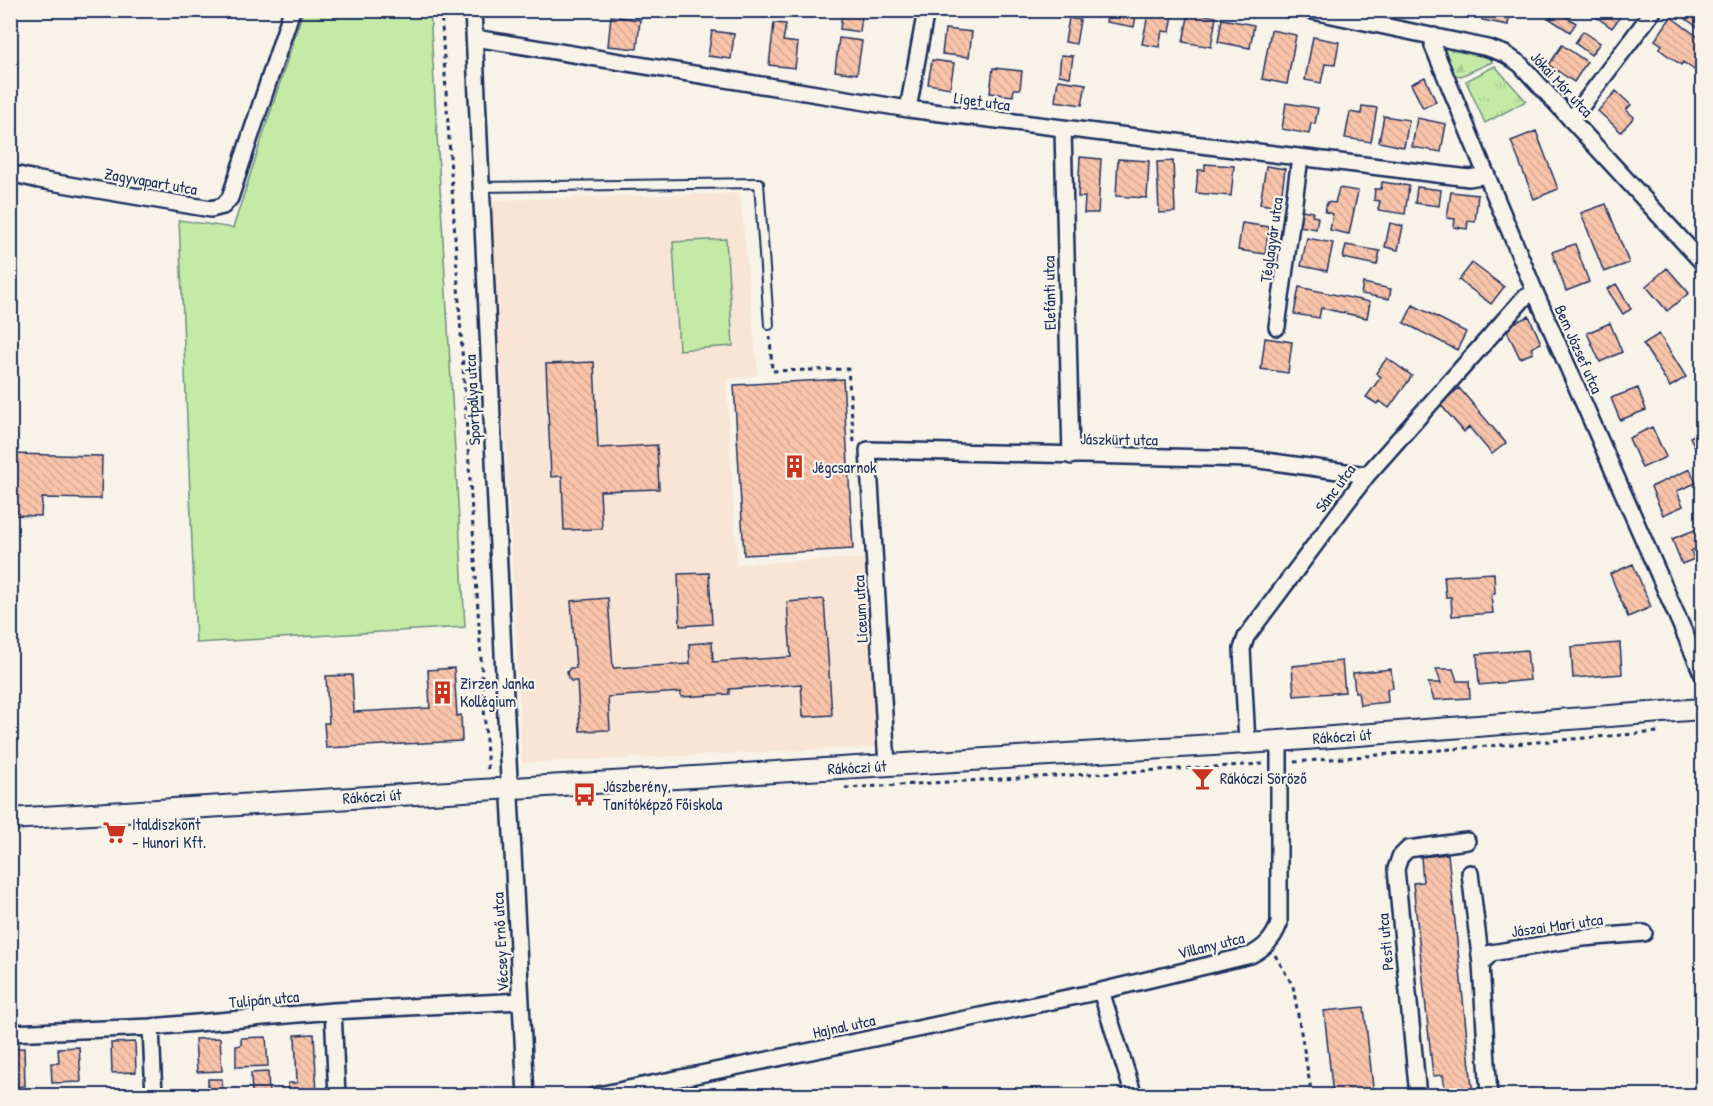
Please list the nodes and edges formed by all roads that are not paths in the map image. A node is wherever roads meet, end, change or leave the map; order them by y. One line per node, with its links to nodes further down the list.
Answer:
1 (292, 10): 12 (street, Zagyvapart utca)
2 (473, 10): 7 (street, Sportpálya utca)
3 (926, 10): 8 (street)
4 (1308, 10): 6 (street, Jókai Mór utca)
5 (1654, 10): 9 (street)
6 (1434, 36): 9 (street, Jókai Mór utca); 13 (street, Bem József utca)
7 (475, 38): 8 (street, Liget utca); 14 (street, Sportpálya utca)
8 (908, 109): 10 (street, Liget utca)
9 (1571, 120): 15 (street, Jókai Mór utca)
10 (1063, 130): 11 (street, Liget utca); 20 (street, Elefánti utca)
11 (1300, 158): 13 (street, Liget utca); 18 (street, Téglagyár utca)
12 (10, 173)
13 (1487, 175): 16 (street, Bem József utca)
14 (480, 187): 17 (lane); 27 (street, Sportpálya utca)
15 (1702, 262)
16 (1535, 292): 21 (street, Sánc utca); 22 (street, Bem József utca)
17 (769, 325)
18 (1277, 327)
19 (862, 449): 20 (street, Jászkürt utca); 26 (street, Líceum utca)
20 (1071, 456): 21 (street, Jászkürt utca)
21 (1367, 475): 25 (street, Sánc utca)
22 (1702, 673)
23 (1702, 709): 24 (street, Rákóczi út)
24 (1279, 741): 25 (street, Rákóczi út); 33 (street, Villany utca)
25 (1247, 743): 26 (street, Rákóczi út)
26 (887, 765): 27 (street, Rákóczi út)
27 (509, 787): 28 (street, Rákóczi út); 34 (street, Vécsey Ernő utca)
28 (10, 819)
29 (1467, 841): 43 (street, Pesti utca)
30 (1470, 873): 32 (street)
31 (1644, 933): 32 (street, Jászai Mari utca)
32 (1481, 964): 44 (street)
33 (1101, 991): 41 (street, Hajnal utca); 42 (street)
34 (521, 1001): 35 (street, Tulipán utca); 40 (street, Vécsey Ernő utca)
35 (333, 1011): 36 (street, Tulipán utca); 39 (street)
36 (151, 1027): 37 (street, Tulipán utca); 38 (street)
37 (10, 1033)
38 (154, 1095)
39 (337, 1095)
40 (526, 1095)
41 (594, 1095)
42 (1134, 1095)
43 (1418, 1095)
44 (1489, 1095)

